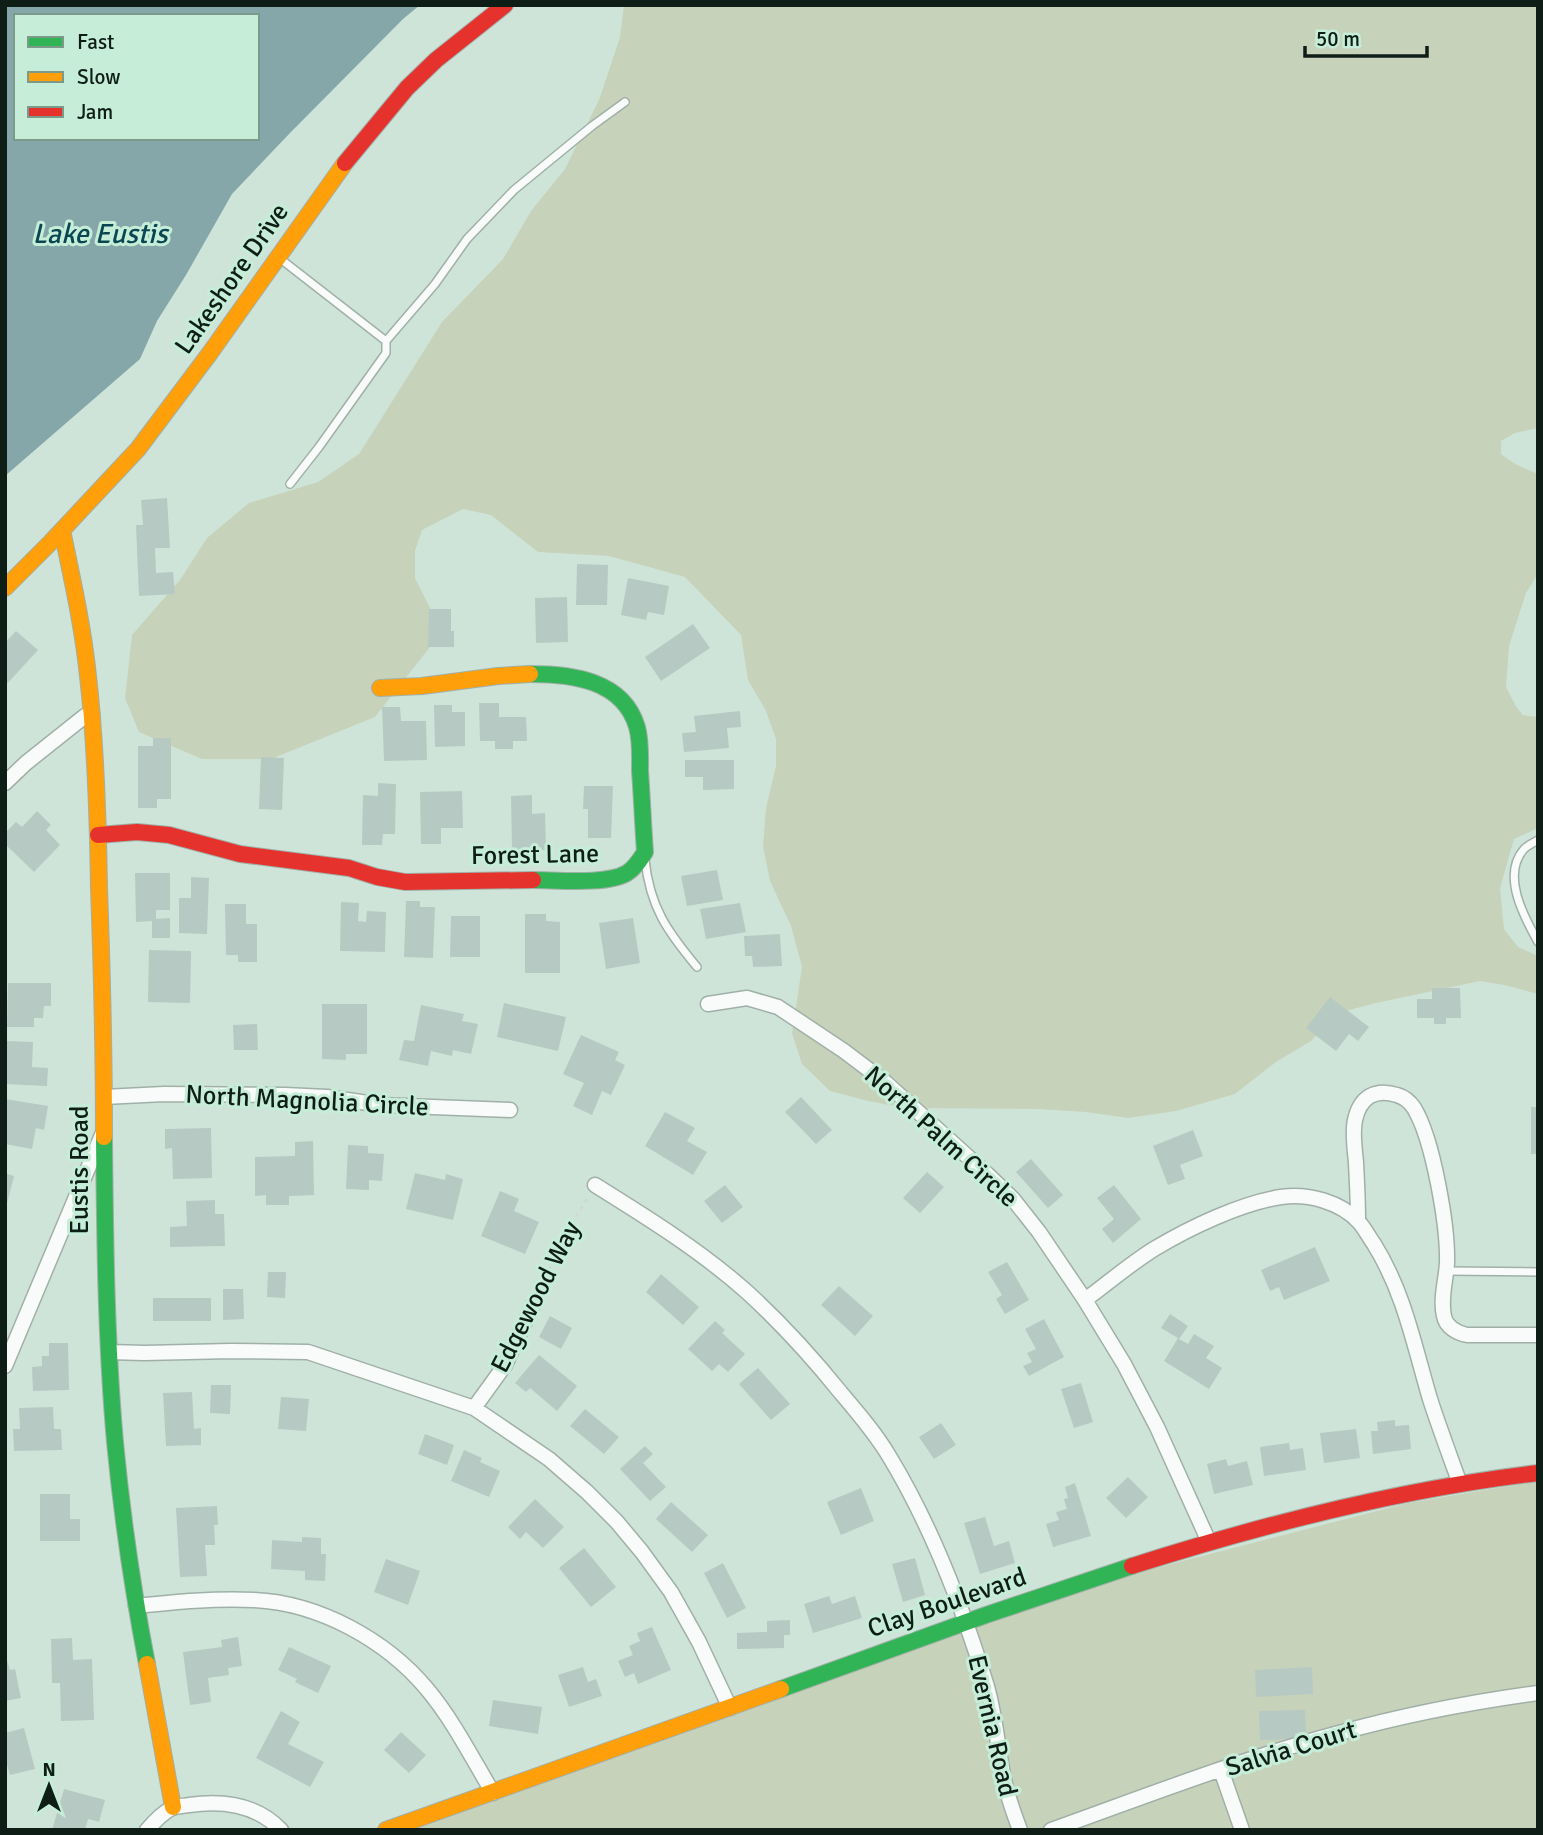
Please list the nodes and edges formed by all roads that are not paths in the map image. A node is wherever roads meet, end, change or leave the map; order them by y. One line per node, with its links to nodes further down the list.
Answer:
1 (505, 5): 3 (street, Lakeshore Drive)
2 (625, 102): 4 (lane)
3 (277, 257): 4 (lane); 6 (street, Lakeshore Drive)
4 (386, 341): 5 (lane)
5 (290, 484)
6 (62, 530): 7 (street, Lakeshore Drive); 9 (street, Eustis Road)
7 (5, 588)
8 (380, 688): 13 (street)
9 (92, 713): 10 (street); 11 (street, Eustis Road)
10 (5, 783)
11 (98, 835): 13 (street, Forest Lane); 17 (street, Eustis Road)
12 (1538, 840): 14 (lane)
13 (645, 852): 15 (lane)
14 (1538, 942)
15 (697, 967)
16 (708, 1004): 24 (street, North Palm Circle)
17 (104, 1097): 18 (street, North Magnolia Circle); 19 (street, Eustis Road)
18 (510, 1110)
19 (103, 1132): 27 (street, Eustis Road); 28 (street)
20 (595, 1185): 34 (street)
21 (1358, 1221): 22 (street); 24 (street); 31 (street)
22 (1446, 1271): 23 (lane); 26 (street)
23 (1538, 1272)
24 (1085, 1300): 32 (street, North Palm Circle)
25 (533, 1305): 29 (street, Edgewood Way)
26 (1538, 1335)
27 (109, 1352): 29 (street); 33 (street, Eustis Road)
28 (5, 1366)
29 (474, 1408): 36 (street)
30 (1538, 1473): 31 (street, Clay Boulevard)
31 (1460, 1484): 32 (street, Clay Boulevard)
32 (1209, 1542): 34 (street, Clay Boulevard)
33 (136, 1606): 38 (street); 39 (street, Eustis Road)
34 (966, 1622): 36 (street, Clay Boulevard); 43 (street, Evernia Road)
35 (1538, 1693): 37 (street, Salvia Court)
36 (730, 1708): 38 (street, Clay Boulevard)
37 (1221, 1770): 44 (street, Salvia Court); 45 (street)
38 (494, 1793): 42 (street, Clay Boulevard)
39 (173, 1807): 40 (street); 41 (street)
40 (147, 1830)
41 (281, 1830)
42 (386, 1830)
43 (1020, 1830)
44 (1051, 1830)
45 (1242, 1830)

